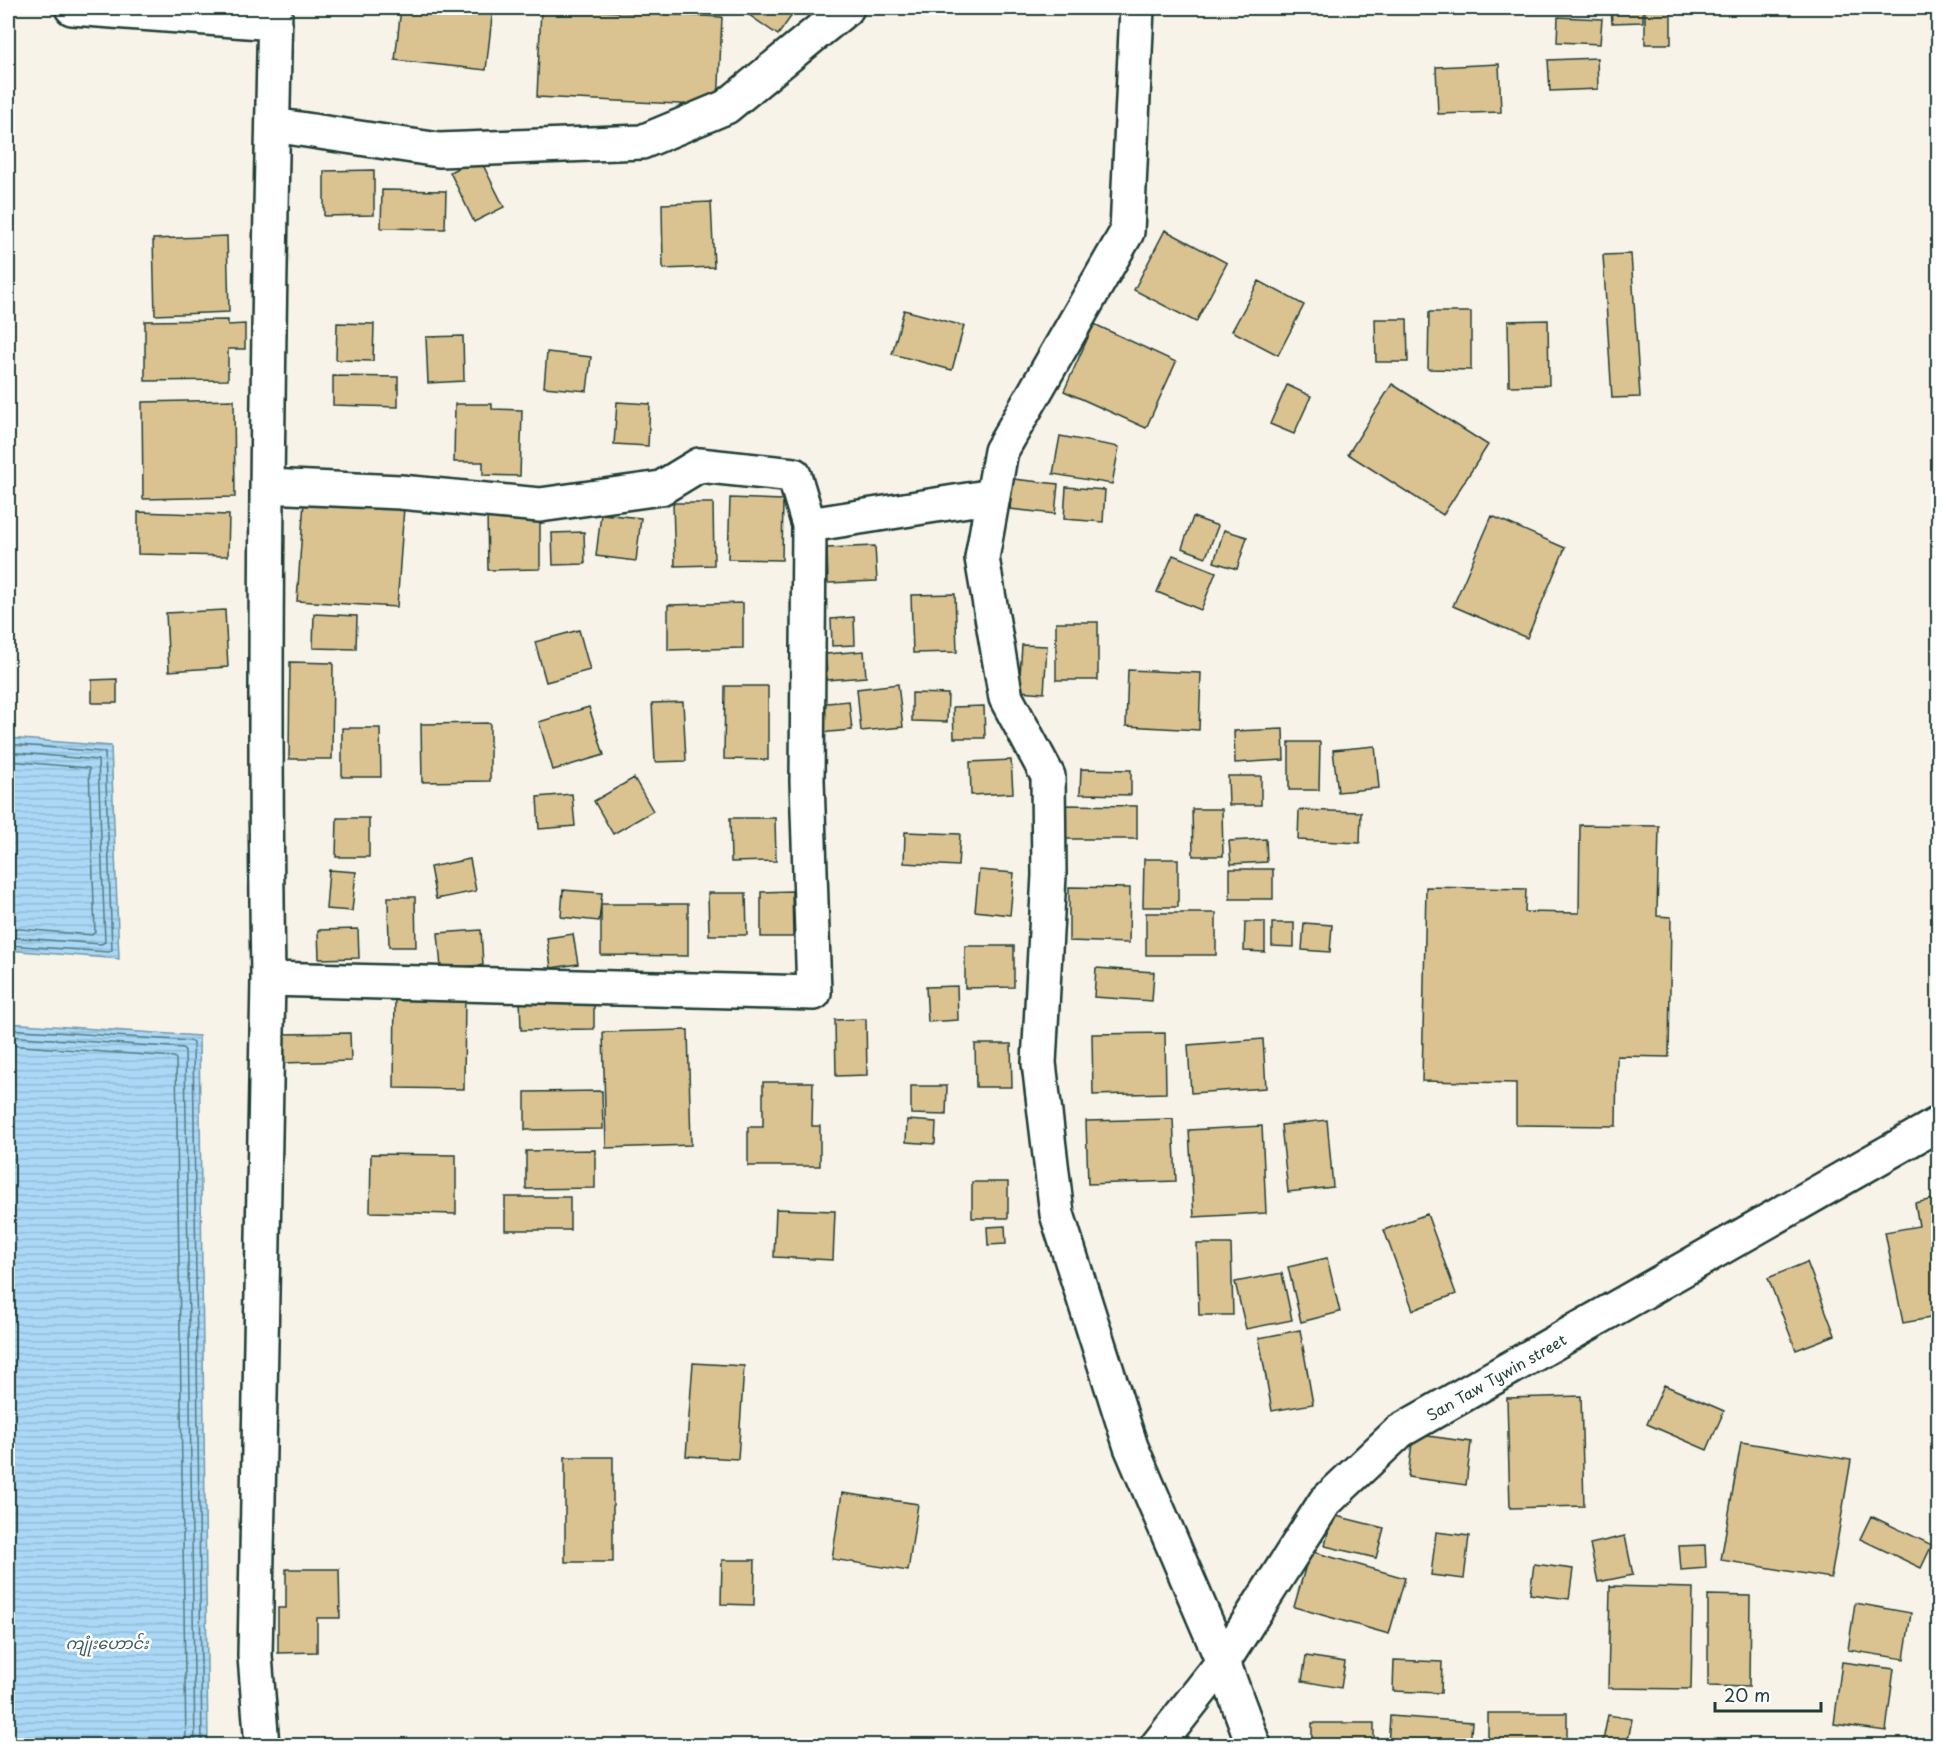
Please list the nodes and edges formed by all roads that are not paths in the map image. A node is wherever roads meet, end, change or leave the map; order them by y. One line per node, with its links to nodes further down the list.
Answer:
1 (72, 8): 4 (street)
2 (847, 8): 5 (street)
3 (1137, 8): 7 (street)
4 (275, 15): 5 (street)
5 (273, 125): 6 (street)
6 (267, 486): 8 (street); 9 (street)
7 (993, 496): 8 (street); 11 (street)
8 (809, 525): 9 (street)
9 (268, 979): 12 (street)
10 (1938, 1124): 11 (street, San Taw Tywin street)
11 (1223, 1662): 13 (street, San Taw Tywin street); 14 (street)
12 (262, 1746)
13 (1157, 1746)
14 (1254, 1746)

